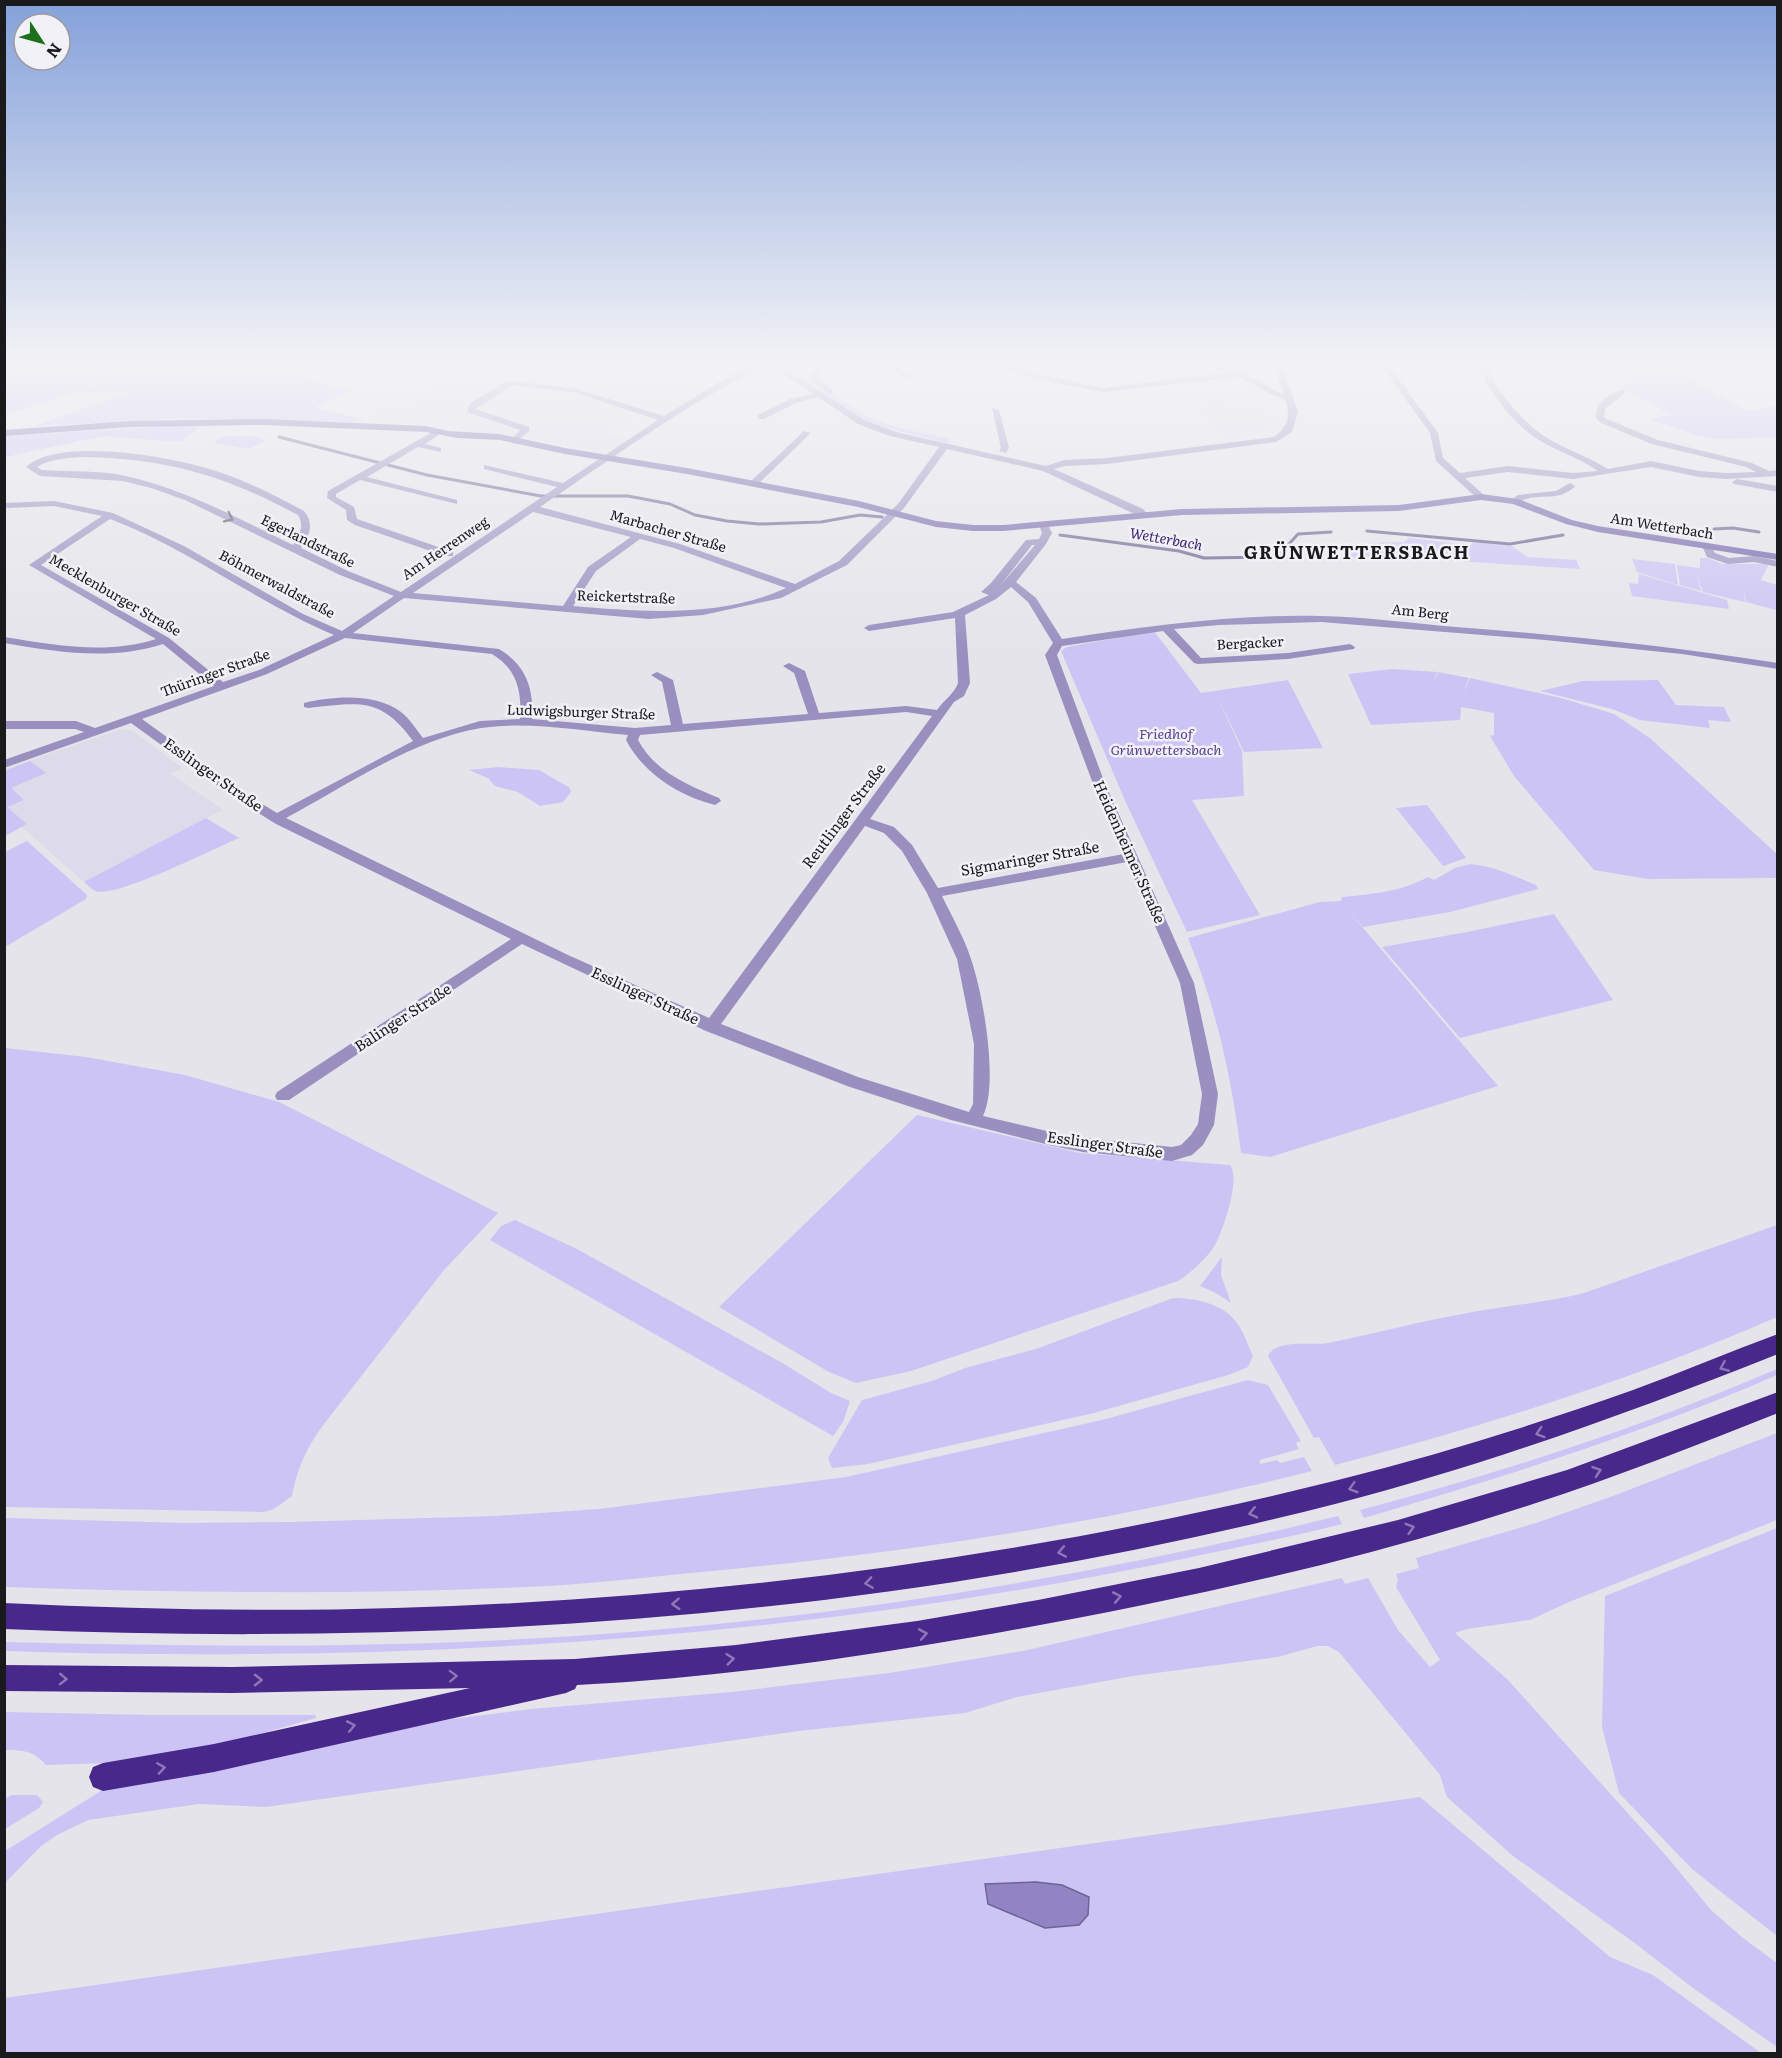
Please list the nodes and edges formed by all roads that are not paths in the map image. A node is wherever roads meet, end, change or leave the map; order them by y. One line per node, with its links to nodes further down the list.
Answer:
1 (66, 456): 38 (street, Egerlandstraße, one-way to 38)
2 (109, 456): 38 (street, Egerlandstraße, one-way to 2)
3 (394, 456): 20 (street)
4 (600, 456): 14 (main road, Am Wetterbach)
5 (613, 456): 14 (street, Am Herrenweg)
6 (783, 456): 22 (street)
7 (937, 456): 31 (street, Reickertstraße)
8 (991, 456): 16 (street)
9 (1016, 456): 16 (street)
10 (1147, 456): 16 (street)
11 (1438, 456): 19 (street)
12 (1580, 456): 17 (street)
13 (1712, 456): 18 (street)
14 (610, 458): 22 (main road, Am Wetterbach); 23 (street, Am Herrenweg)
15 (487, 467): 23 (street)
16 (1041, 468): 33 (street)
17 (1606, 472): 19 (street); 21 (street)
18 (1773, 474): 21 (street)
19 (1456, 476): 26 (street)
20 (358, 477): 28 (street); 39 (street)
21 (1726, 477): 25 (street)
22 (753, 484): 31 (main road, Am Wetterbach)
23 (564, 486): 30 (street, Am Herrenweg)
24 (1570, 486): 27 (street)
25 (1778, 489)
26 (1481, 497): 27 (main road, Am Wetterbach); 33 (main road, Am Wetterbach)
27 (1515, 501): 37 (main road, Am Wetterbach)
28 (454, 502)
29 (7, 505): 32 (street, Böhmerwaldstraße)
30 (531, 508): 35 (street, Marbacher Straße); 44 (street, Am Herrenweg)
31 (894, 513): 34 (main road, Am Wetterbach); 43 (street, Reickertstraße)
32 (110, 515): 50 (street, Böhmerwaldstraße); 52 (street, Mecklenburger Straße)
33 (1143, 515): 34 (main road, Am Wetterbach)
34 (1044, 525): 36 (street)
35 (639, 536): 43 (street, Marbacher Straße); 46 (street)
36 (1043, 542): 42 (street); 45 (street)
37 (1708, 548): 40 (main road, Am Wetterbach); 41 (street)
38 (295, 550): 44 (street, Egerlandstraße)
39 (449, 554)
40 (1778, 557)
41 (1778, 564)
42 (1011, 583): 47 (street); 53 (street)
43 (796, 588): 46 (street, Reickertstraße)
44 (400, 595): 46 (street, Reickertstraße); 50 (street, Am Herrenweg)
45 (976, 598)
46 (566, 609)
47 (960, 615): 49 (street); 60 (street, Reutlinger Straße)
48 (1166, 627): 53 (street, Am Berg); 54 (street, Bergacker); 56 (street, Am Berg)
49 (869, 628)
50 (343, 635): 58 (street, Thüringer Straße); 63 (street, Böhmerwaldstraße)
51 (4, 640): 52 (street)
52 (165, 640): 58 (street, Mecklenburger Straße)
53 (1059, 643): 73 (street, Heidenheimer Straße)
54 (1350, 647)
55 (789, 666): 61 (street)
56 (1778, 666)
57 (657, 675): 65 (street)
58 (222, 687): 62 (street, Thüringer Straße)
59 (308, 705): 68 (street)
60 (940, 714): 61 (street, Ludwigsburger Straße); 72 (street, Reutlinger Straße)
61 (814, 715): 65 (street, Ludwigsburger Straße)
62 (134, 719): 66 (street, Thüringer Straße); 71 (street, Esslinger Straße)
63 (526, 722): 67 (street, Ludwigsburger Straße); 68 (street, Ludwigsburger Straße)
64 (4, 725): 66 (street)
65 (678, 730): 67 (street, Ludwigsburger Straße)
66 (94, 731): 69 (street, Thüringer Straße)
67 (635, 732): 70 (street)
68 (420, 742): 71 (street, Ludwigsburger Straße)
69 (4, 764)
70 (715, 801)
71 (277, 818): 75 (street, Esslinger Straße)
72 (861, 820): 74 (street); 76 (street, Reutlinger Straße)
73 (1131, 857): 74 (street, Sigmaringer Straße); 79 (street, Heidenheimer Straße)
74 (934, 893): 78 (street)
75 (522, 937): 76 (street, Esslinger Straße); 77 (street, Balinger Straße)
76 (711, 1027): 78 (street, Esslinger Straße)
77 (283, 1096)
78 (973, 1120): 79 (street, Esslinger Straße)
79 (1197, 1140)
80 (1778, 1344): 82 (highway, one-way to 82)
81 (1778, 1402): 83 (highway, one-way to 81)
82 (4, 1616)
83 (609, 1670): 84 (highway, one-way to 83); 85 (highway, one-way to 83)
84 (4, 1678)
85 (103, 1777)

